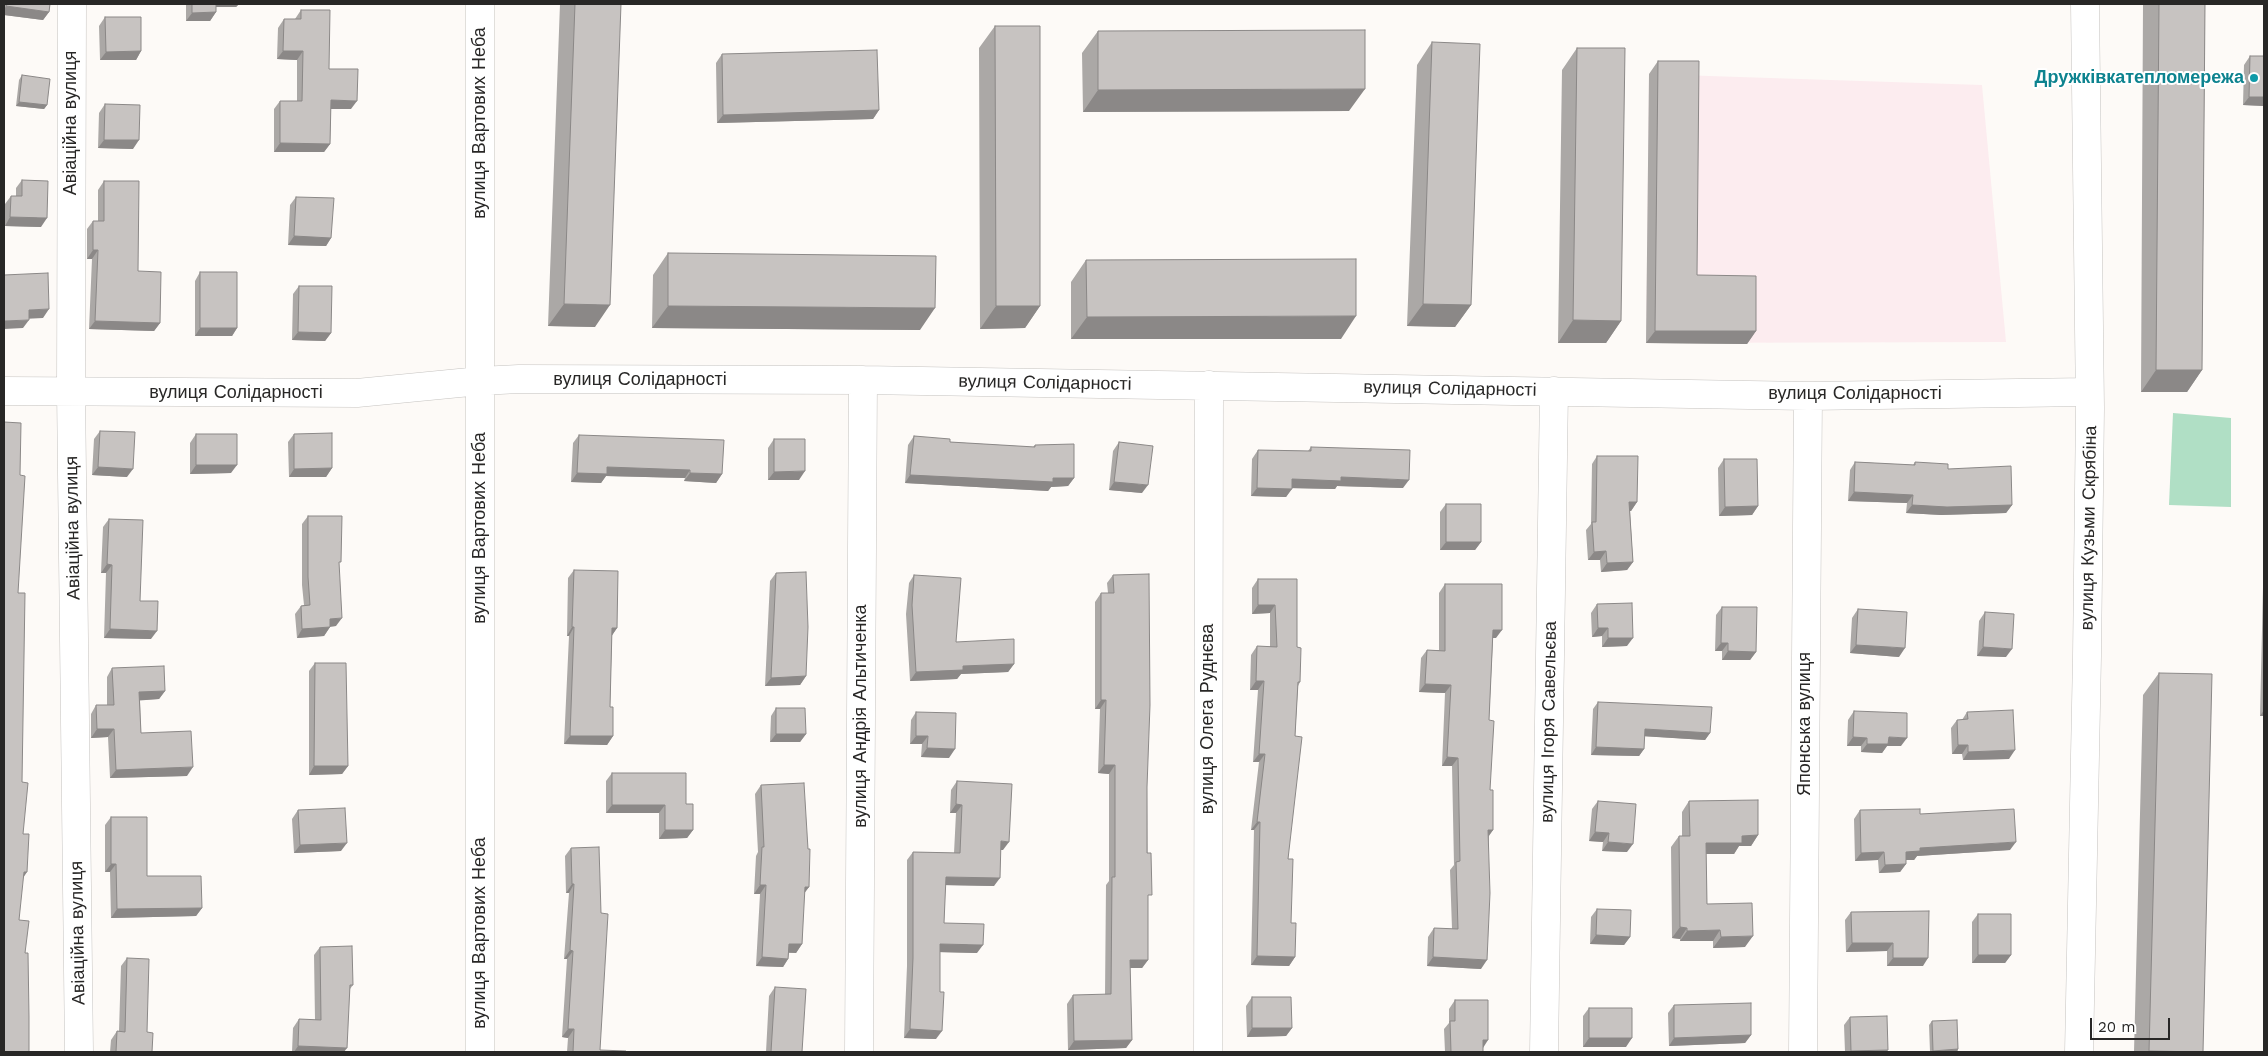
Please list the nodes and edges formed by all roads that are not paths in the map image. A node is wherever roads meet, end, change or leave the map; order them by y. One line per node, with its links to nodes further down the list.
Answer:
1 (72, 4): 8 (street, Авіаційна вулиця)
2 (480, 4): 5 (street, вулиця Вартових Неба)
3 (2085, 4): 18 (street, вулиця Кузьми Скрябіна)
4 (863, 380): 5 (street, вулиця Солідарності); 6 (street, вулиця Солідарності); 14 (street, вулиця Андрія Альтиченка)
5 (480, 381): 8 (street, вулиця Солідарності); 13 (street, вулиця Вартових Неба)
6 (1209, 386): 9 (street, вулиця Солідарності); 15 (street, вулиця Олега Руднєва)
7 (4, 391): 8 (street, вулиця Солідарності)
8 (71, 391): 12 (street, Авіаційна вулиця)
9 (1554, 391): 11 (street, вулиця Солідарності); 16 (street, вулиця Ігоря Савельєва)
10 (2087, 392): 11 (street, вулиця Солідарності)
11 (1808, 396): 17 (street, Японська вулиця)
12 (79, 1052)
13 (480, 1052)
14 (859, 1052)
15 (1208, 1052)
16 (1544, 1052)
17 (1803, 1052)
18 (2078, 1052)

